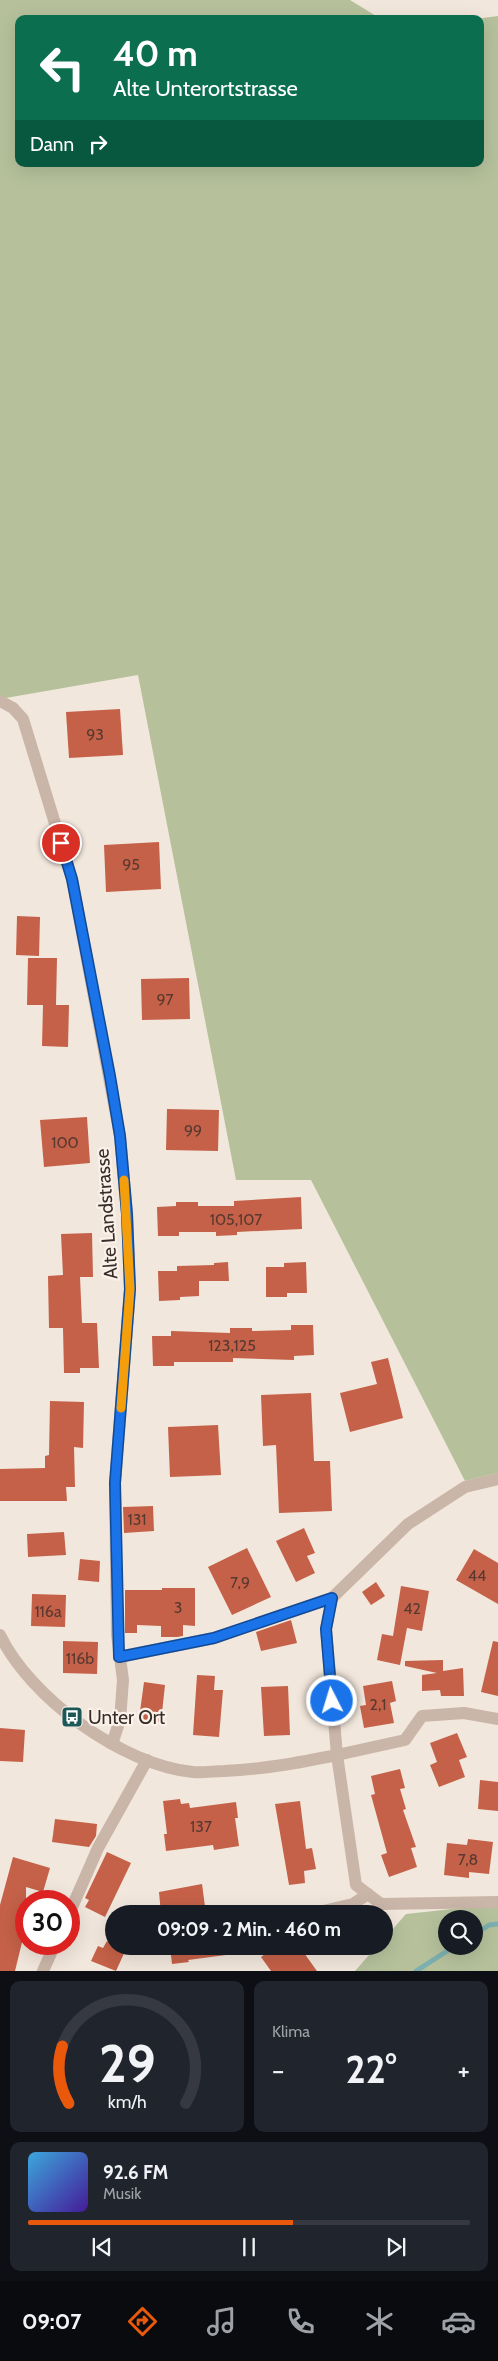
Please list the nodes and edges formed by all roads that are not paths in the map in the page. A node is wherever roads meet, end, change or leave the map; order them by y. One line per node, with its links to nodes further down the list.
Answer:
1 (0, 701): 5 (street, Alte Landstrasse)
2 (498, 1479): 3 (street)
3 (332, 1598): 5 (street); 8 (street)
4 (0, 1635): 7 (street)
5 (119, 1657): 7 (street, Alte Landstrasse)
6 (498, 1720): 8 (street)
7 (112, 1744): 9 (street)
8 (337, 1755): 9 (street); 11 (street)
9 (147, 1760): 10 (street)
10 (80, 1890)
11 (368, 1894): 12 (street); 13 (street)
12 (498, 1902)
13 (349, 1905)
14 (50, 1955): 15 (street)
15 (43, 1971)

